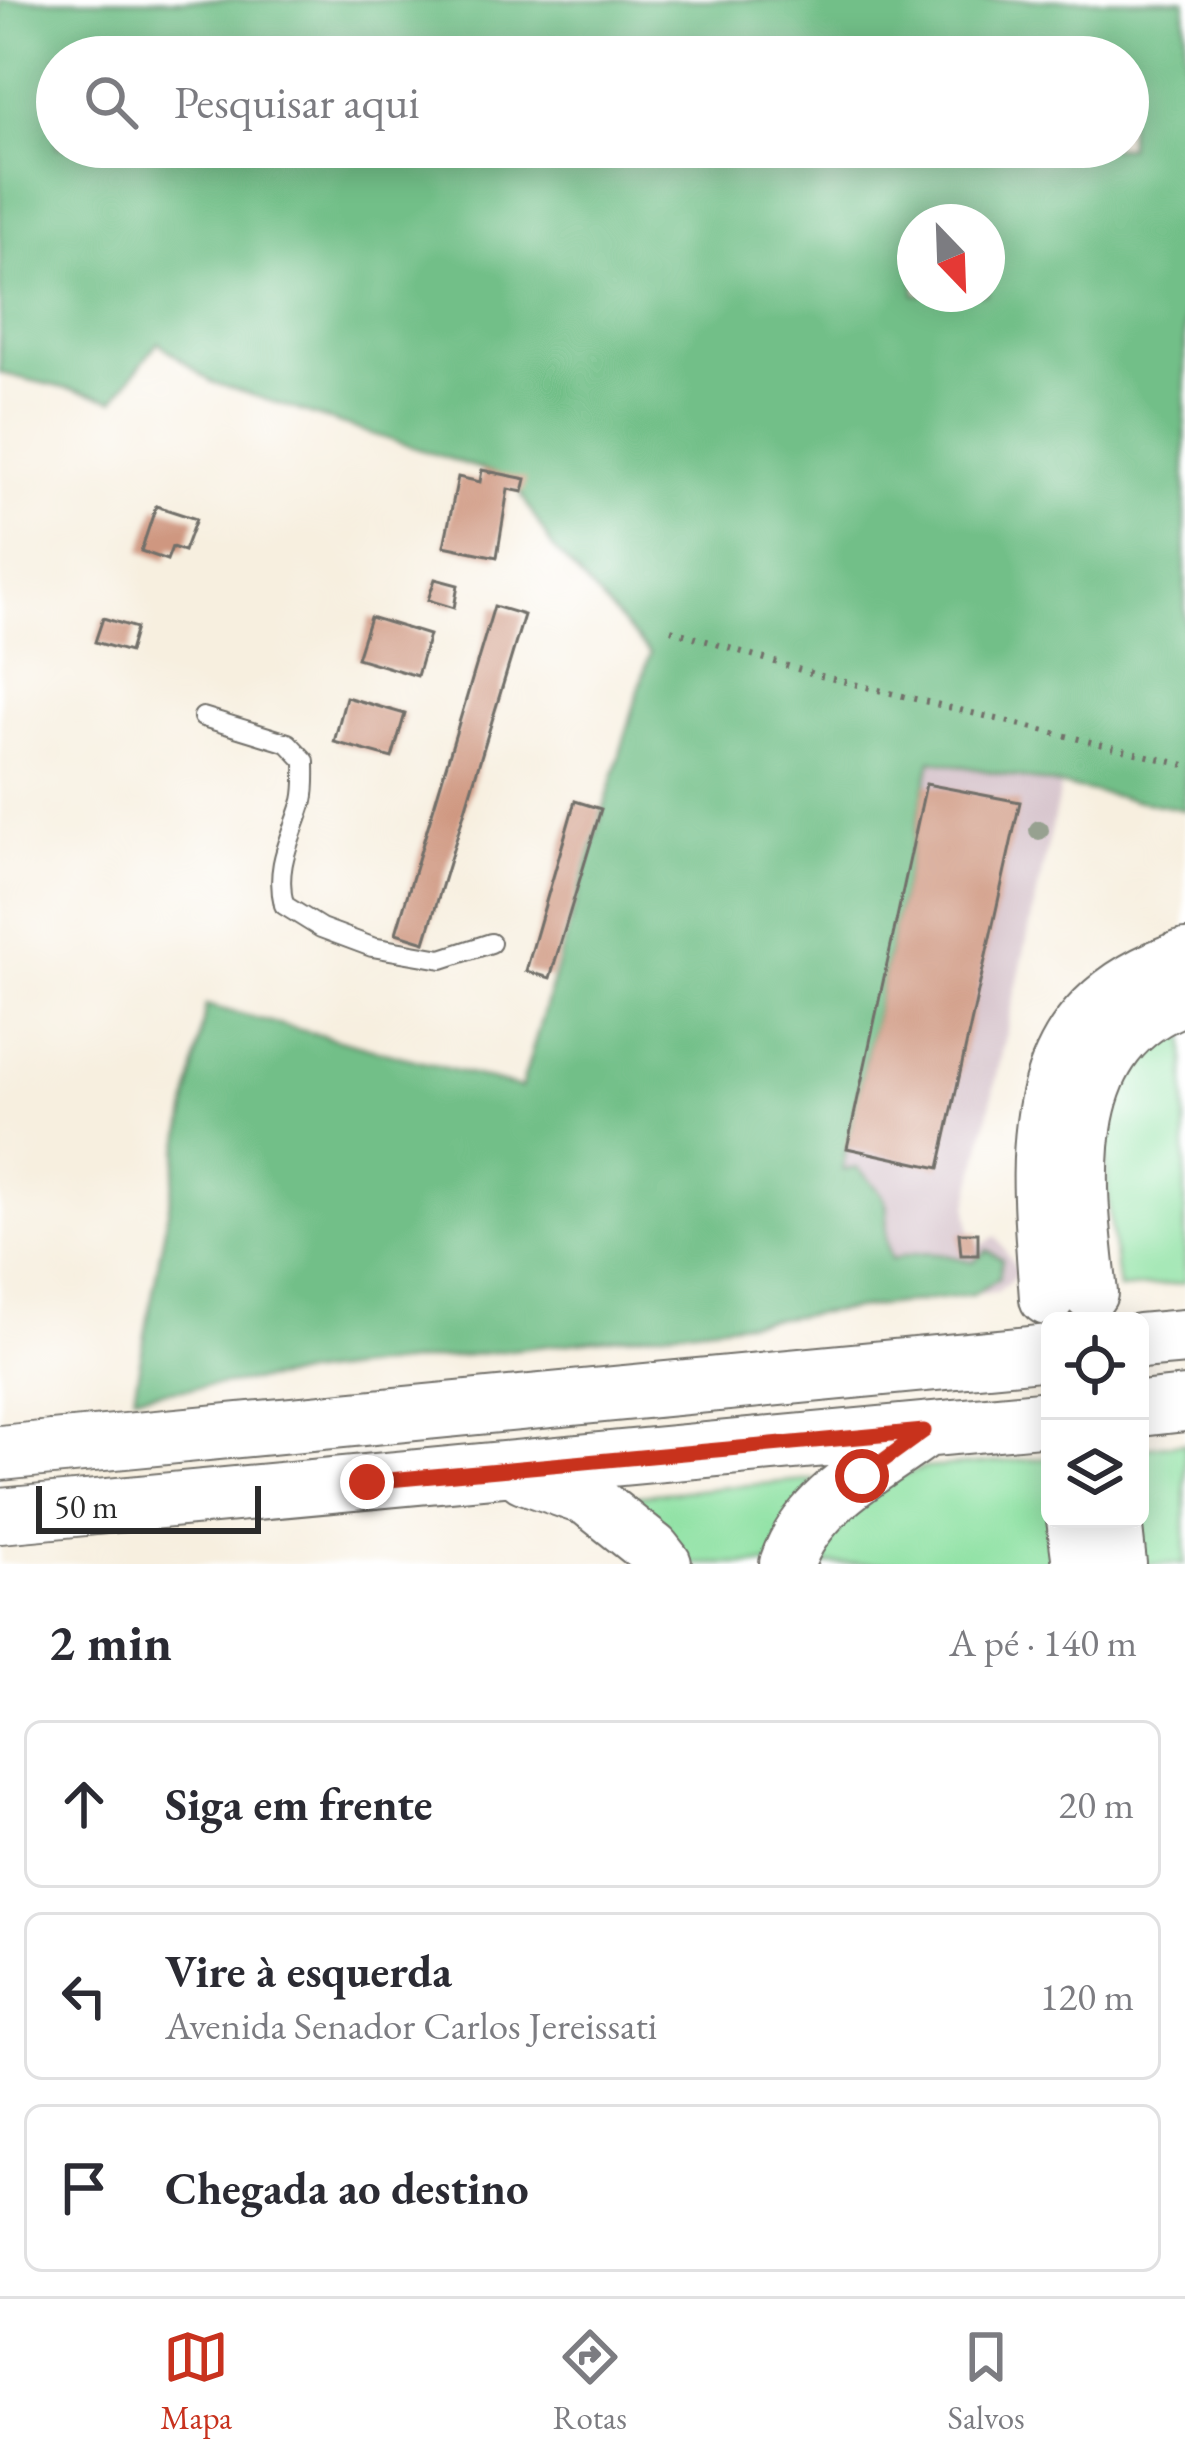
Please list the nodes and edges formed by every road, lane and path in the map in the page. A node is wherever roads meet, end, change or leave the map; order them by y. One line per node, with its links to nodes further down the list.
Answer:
1 (671, 630): 3 (path)
2 (203, 717): 4 (lane)
3 (1185, 765)
4 (491, 943)
5 (1185, 957): 6 (main road)
6 (1185, 997)
7 (1185, 1336): 8 (main road)
8 (1149, 1340)
9 (1041, 1354): 14 (main road)
10 (1185, 1404): 11 (main road)
11 (1149, 1408)
12 (1041, 1419): 13 (main road)
13 (924, 1431): 15 (main road); 20 (main road)
14 (0, 1453)
15 (505, 1469): 16 (main road); 19 (main road)
16 (0, 1516)
17 (1075, 1528): 21 (main road)
18 (1115, 1528): 22 (main road)
19 (664, 1564)
20 (787, 1564)
21 (1079, 1564)
22 (1119, 1564)

